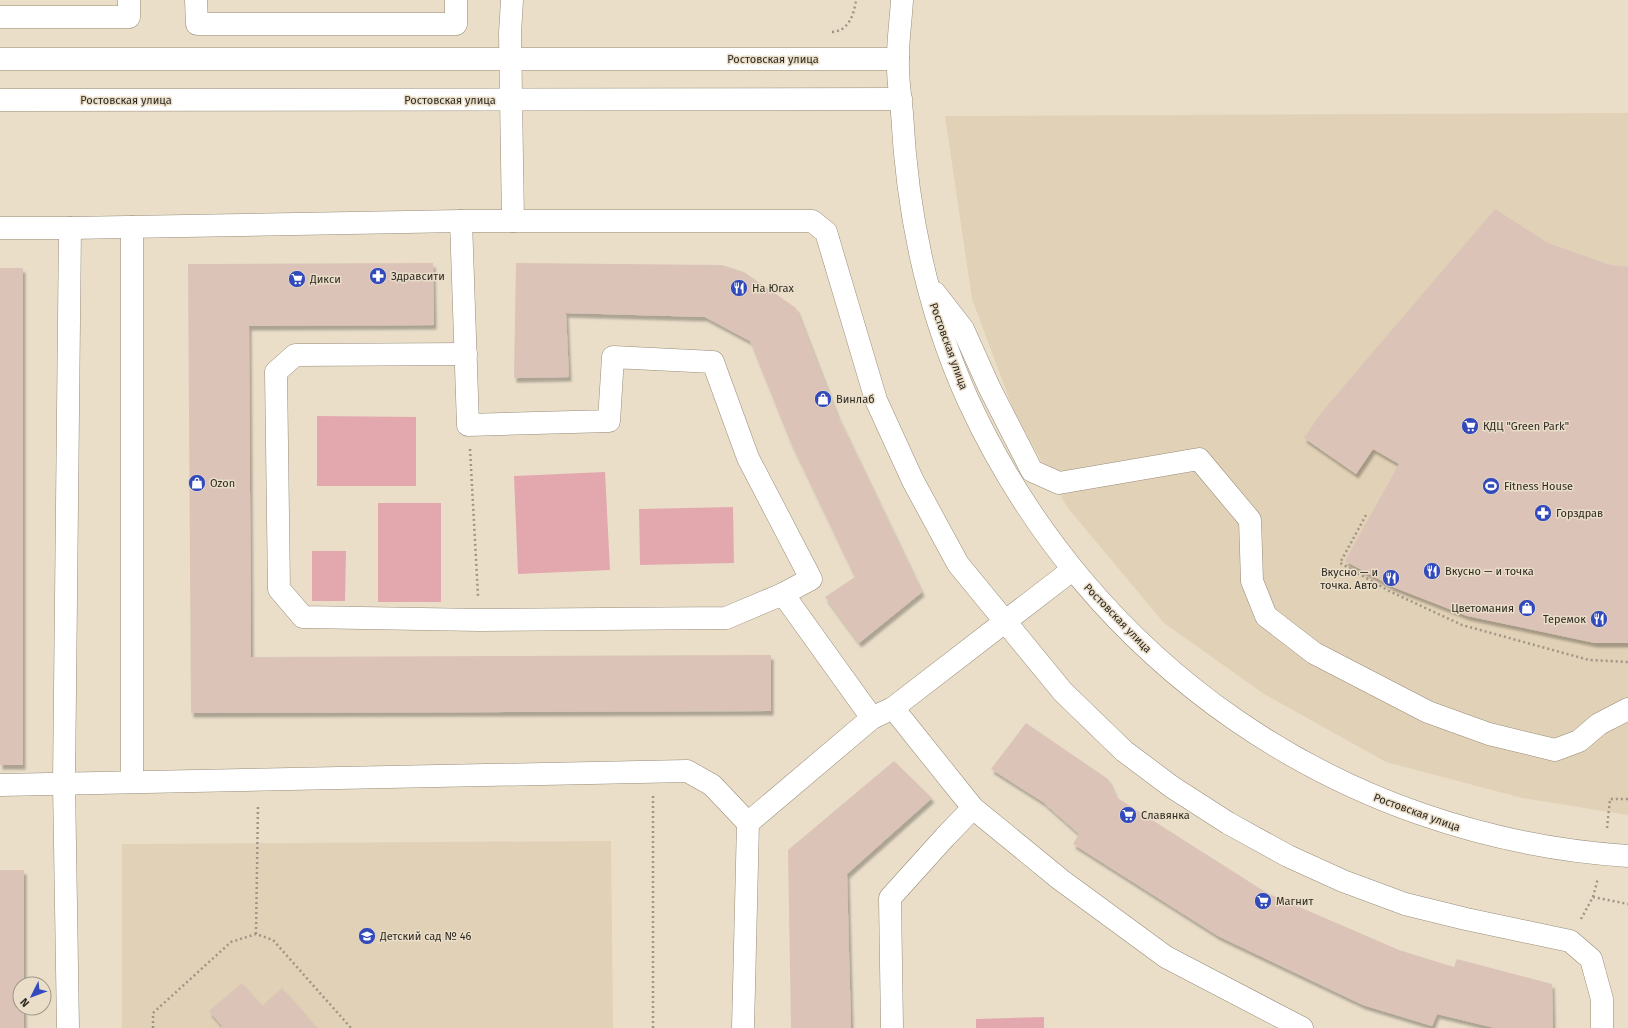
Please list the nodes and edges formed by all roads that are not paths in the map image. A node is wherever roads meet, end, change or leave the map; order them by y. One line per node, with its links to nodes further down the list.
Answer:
1 (129, 0): 6 (street)
2 (196, 0): 3 (street)
3 (456, 0)
4 (512, 0): 8 (street)
5 (902, 0): 9 (street, Ростовская улица)
6 (0, 17)
7 (0, 59): 8 (street, Ростовская улица)
8 (511, 59): 9 (street, Ростовская улица); 12 (street)
9 (898, 59): 10 (street, Ростовская улица)
10 (901, 99): 12 (street, Ростовская улица); 18 (street, Ростовская улица)
11 (0, 100): 12 (street, Ростовская улица)
12 (511, 100): 14 (street)
13 (461, 221): 14 (street); 15 (street); 19 (street)
14 (513, 221): 22 (street)
15 (132, 227): 17 (street); 26 (street)
16 (0, 228): 17 (street)
17 (70, 228): 27 (street)
18 (927, 283): 20 (street, Ростовская улица); 24 (street)
19 (466, 354): 21 (street); 21 (street)
20 (1072, 570): 22 (street); 31 (street, Ростовская улица)
21 (783, 594): 25 (street)
22 (1005, 622): 23 (street); 36 (street)
23 (893, 708): 25 (street); 29 (street)
24 (1628, 709)
25 (872, 718): 30 (street)
26 (132, 781): 27 (street); 30 (street)
27 (64, 783): 28 (street); 32 (street)
28 (0, 785)
29 (973, 808): 34 (street); 35 (street)
30 (748, 823): 33 (street)
31 (1628, 856)
32 (68, 1028)
33 (743, 1028)
34 (892, 1028)
35 (1302, 1028)
36 (1602, 1028)

